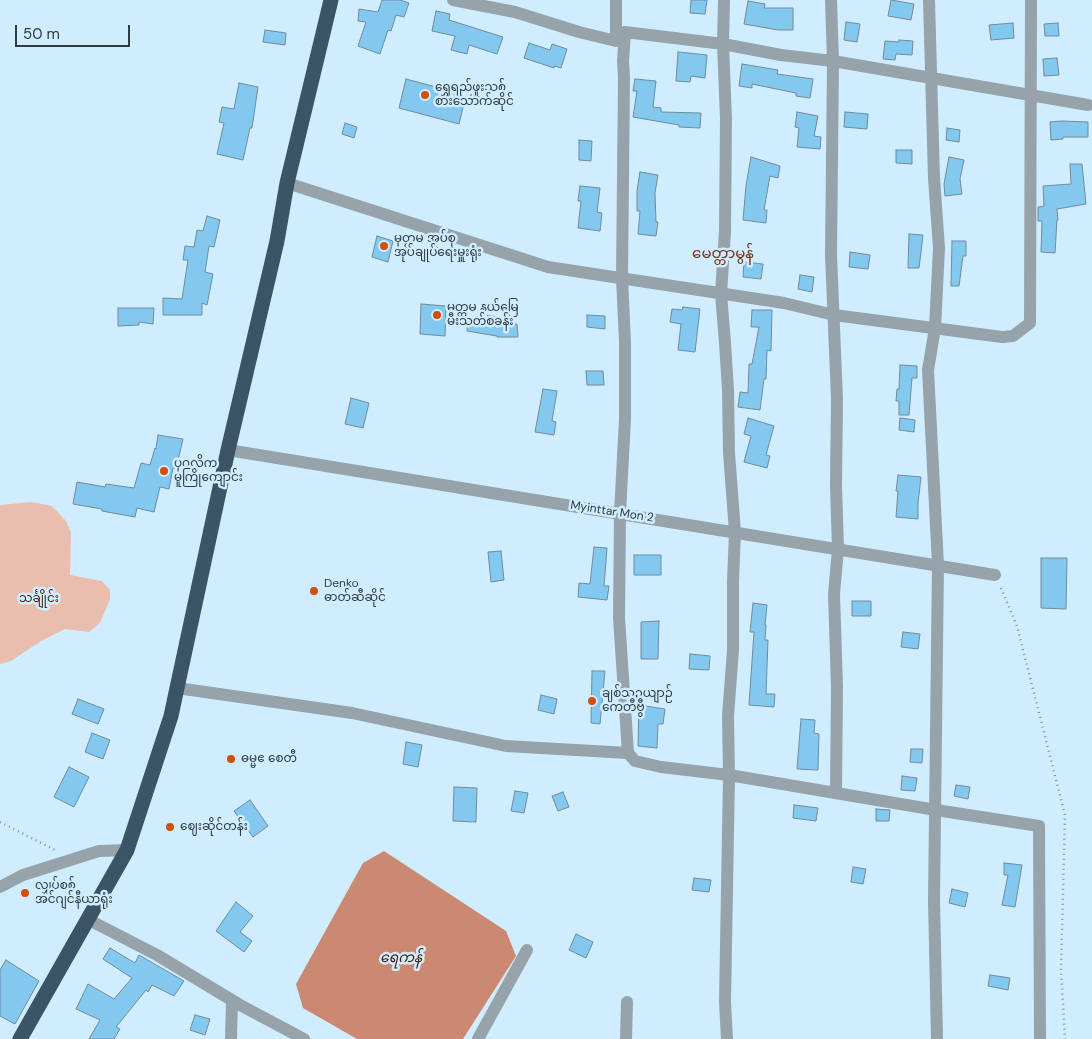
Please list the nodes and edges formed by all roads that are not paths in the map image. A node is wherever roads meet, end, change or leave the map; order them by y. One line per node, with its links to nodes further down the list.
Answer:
1 (331, 0): 15 (highway)
2 (453, 0): 8 (street)
3 (616, 0): 9 (street)
4 (724, 0): 10 (street)
5 (831, 0): 11 (street)
6 (929, 0): 12 (street)
7 (1031, 0): 13 (street)
8 (515, 6): 9 (street)
9 (621, 37): 10 (street); 16 (street)
10 (723, 44): 11 (street); 17 (street)
11 (833, 61): 12 (street); 18 (street)
12 (931, 79): 13 (street); 19 (street)
13 (1031, 95): 14 (street); 19 (street)
14 (1088, 105)
15 (287, 184): 16 (street); 20 (highway)
16 (622, 278): 17 (street); 21 (street)
17 (721, 294): 18 (street); 22 (street)
18 (834, 315): 19 (street); 23 (street)
19 (935, 328): 24 (street)
20 (228, 450): 21 (street, Myinttar Mon 2); 26 (highway)
21 (620, 513): 22 (street, Myinttar Mon 2); 27 (street)
22 (735, 532): 23 (street, Myinttar Mon 2); 28 (street)
23 (838, 549): 24 (street, Myinttar Mon 2); 29 (street)
24 (938, 565): 25 (street, Myinttar Mon 2); 30 (street)
25 (995, 575)
26 (177, 688): 27 (street); 31 (highway)
27 (628, 753): 28 (street)
28 (729, 776): 29 (street); 42 (street)
29 (836, 793): 30 (street)
30 (936, 810): 43 (street); 44 (street)
31 (127, 850): 32 (street); 33 (highway)
32 (0, 887)
33 (89, 920): 35 (street); 37 (highway)
34 (527, 950): 40 (street)
35 (232, 1000): 38 (street); 39 (street)
36 (627, 1002): 41 (street)
37 (20, 1039)
38 (230, 1039)
39 (304, 1039)
40 (478, 1039)
41 (626, 1039)
42 (727, 1039)
43 (937, 1039)
44 (1040, 1039)

